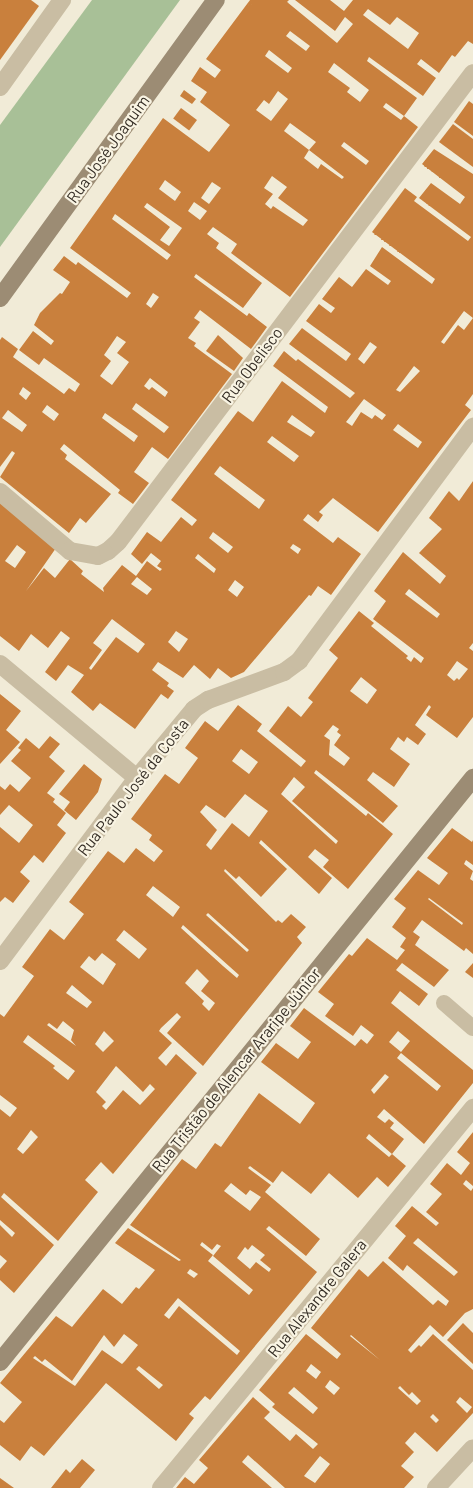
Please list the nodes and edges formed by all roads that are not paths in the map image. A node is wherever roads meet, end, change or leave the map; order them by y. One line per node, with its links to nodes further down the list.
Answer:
1 (62, 0): 4 (street)
2 (216, 0): 5 (street, Rua José Joaquim)
3 (473, 73): 7 (street, Rua Obelisco)
4 (0, 87)
5 (0, 298)
6 (473, 427): 9 (street, Rua Paulo José da Costa)
7 (0, 492)
8 (0, 664): 9 (street)
9 (137, 778): 11 (street, Rua Paulo José da Costa)
10 (473, 778): 15 (street, Rua Tristão de Alencar Araripe Júnior)
11 (0, 961)
12 (444, 1004): 13 (lane)
13 (473, 1028)
14 (473, 1108): 17 (street, Rua Alexandre Galera)
15 (0, 1362)
16 (473, 1448): 18 (street)
17 (161, 1488)
18 (436, 1488)

